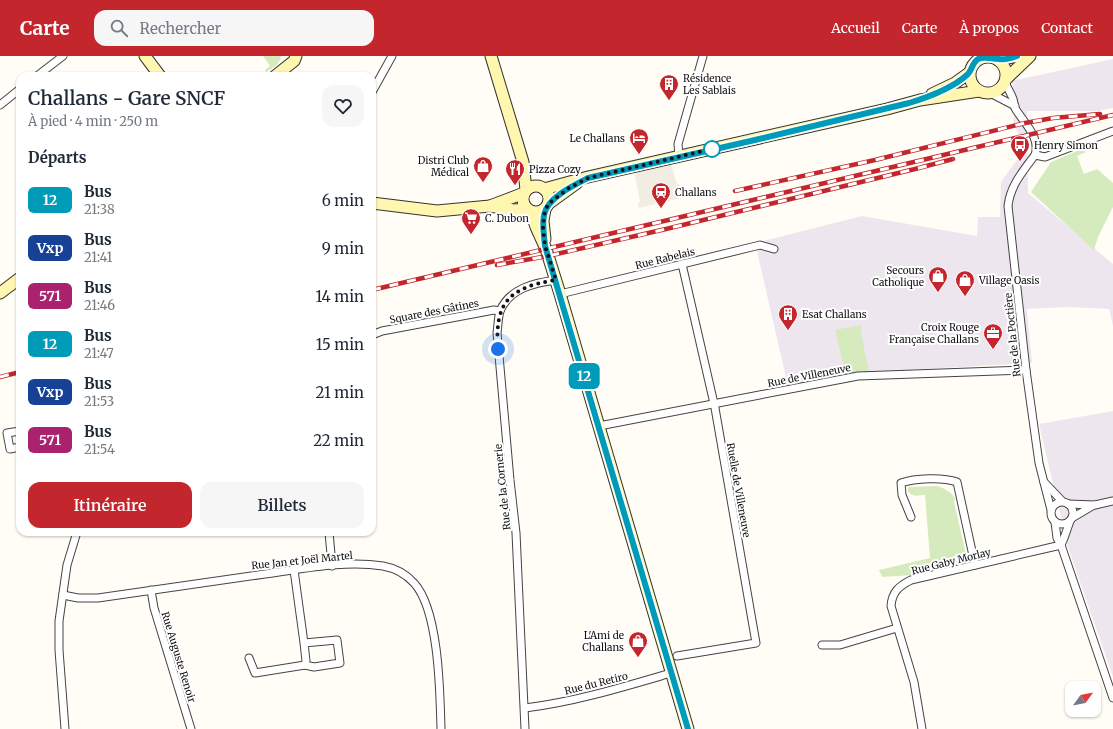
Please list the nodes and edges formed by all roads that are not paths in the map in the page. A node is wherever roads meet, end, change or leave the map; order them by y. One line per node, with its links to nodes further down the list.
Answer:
1 (63, 56): 10 (street)
2 (145, 56): 11 (main road)
3 (296, 56): 12 (main road)
4 (392, 56): 15 (street)
5 (491, 56): 25 (main road)
6 (703, 56): 24 (street)
7 (1018, 56): 9 (main road)
8 (1030, 56): 14 (main road)
9 (998, 60): 13 (main road); 14 (main road)
10 (42, 72)
11 (157, 72)
12 (280, 72)
13 (969, 73): 16 (main road); 19 (main road)
14 (1005, 81): 18 (main road); 21 (street)
15 (376, 85)
16 (978, 91): 18 (main road); 19 (main road)
17 (16, 92): 20 (street)
18 (990, 93): 21 (street)
19 (920, 100): 24 (main road)
20 (0, 105)
21 (1014, 106): 23 (street)
22 (1113, 131): 23 (street)
23 (1035, 155): 42 (street, Rue de la Poctière)
24 (679, 156): 26 (main road)
25 (523, 162): 27 (main road); 28 (main road)
26 (588, 178): 27 (main road); 31 (main road)
27 (543, 188): 28 (main road); 31 (main road)
28 (525, 191): 30 (main road); 32 (main road)
29 (376, 203): 30 (main road)
30 (490, 206): 32 (main road)
31 (547, 206): 32 (main road); 33 (main road)
32 (528, 210): 33 (main road)
33 (545, 246): 36 (main road)
34 (774, 249): 35 (street, Rue Rabelais)
35 (682, 264): 39 (street, Rue Rabelais); 43 (street, Ruelle de Villeneuve)
36 (556, 280): 39 (main road); 40 (street)
37 (16, 281): 38 (main road)
38 (0, 293)
39 (560, 294): 44 (main road)
40 (500, 311): 41 (street, Square des Gâtines); 71 (street, Rue de la Cornerie)
41 (376, 333)
42 (1026, 370): 43 (street, Rue de Villeneuve); 47 (street, Rue de la Poctière)
43 (714, 404): 44 (street, Rue de Villeneuve); 66 (street, Ruelle de Villeneuve)
44 (599, 426): 69 (main road)
45 (16, 432): 46 (street)
46 (16, 448)
47 (1042, 478): 49 (street); 51 (street, Rue de la Poctière)
48 (1113, 501): 50 (street)
49 (1065, 502): 50 (street); 51 (street); 53 (street)
50 (1095, 505): 53 (street)
51 (1051, 510): 54 (street, Rue de la Poctière)
52 (911, 517): 58 (street)
53 (1071, 520): 54 (street); 57 (street)
54 (1055, 522): 57 (street, Rue de la Poctière)
55 (76, 536): 62 (street)
56 (329, 536): 59 (street)
57 (1060, 545): 58 (street, Rue Gaby Morlay); 70 (street, Rue de la Poctière)
58 (975, 565): 63 (street, Rue Gaby Morlay)
59 (332, 566): 60 (street, Rue Jan et Joël Martel); 74 (street, Rue Jan et Joël Martel)
60 (294, 570): 61 (street, Rue Jan et Joël Martel); 64 (street)
61 (151, 590): 62 (street, Rue Jan et Joël Martel); 73 (street, Rue Auguste Renoir)
62 (63, 595): 72 (street)
63 (897, 628): 65 (street); 77 (street, Rue Gaby Morlay)
64 (304, 643): 68 (street); 68 (street)
65 (822, 645)
66 (677, 656)
67 (249, 658): 68 (street)
68 (305, 665)
69 (672, 673): 71 (street, Rue du Retiro); 76 (main road)
70 (1113, 698)
71 (525, 708): 75 (street, Rue de la Cornerie)
72 (66, 729)
73 (191, 729)
74 (441, 729)
75 (525, 729)
76 (688, 729)
77 (922, 729)

